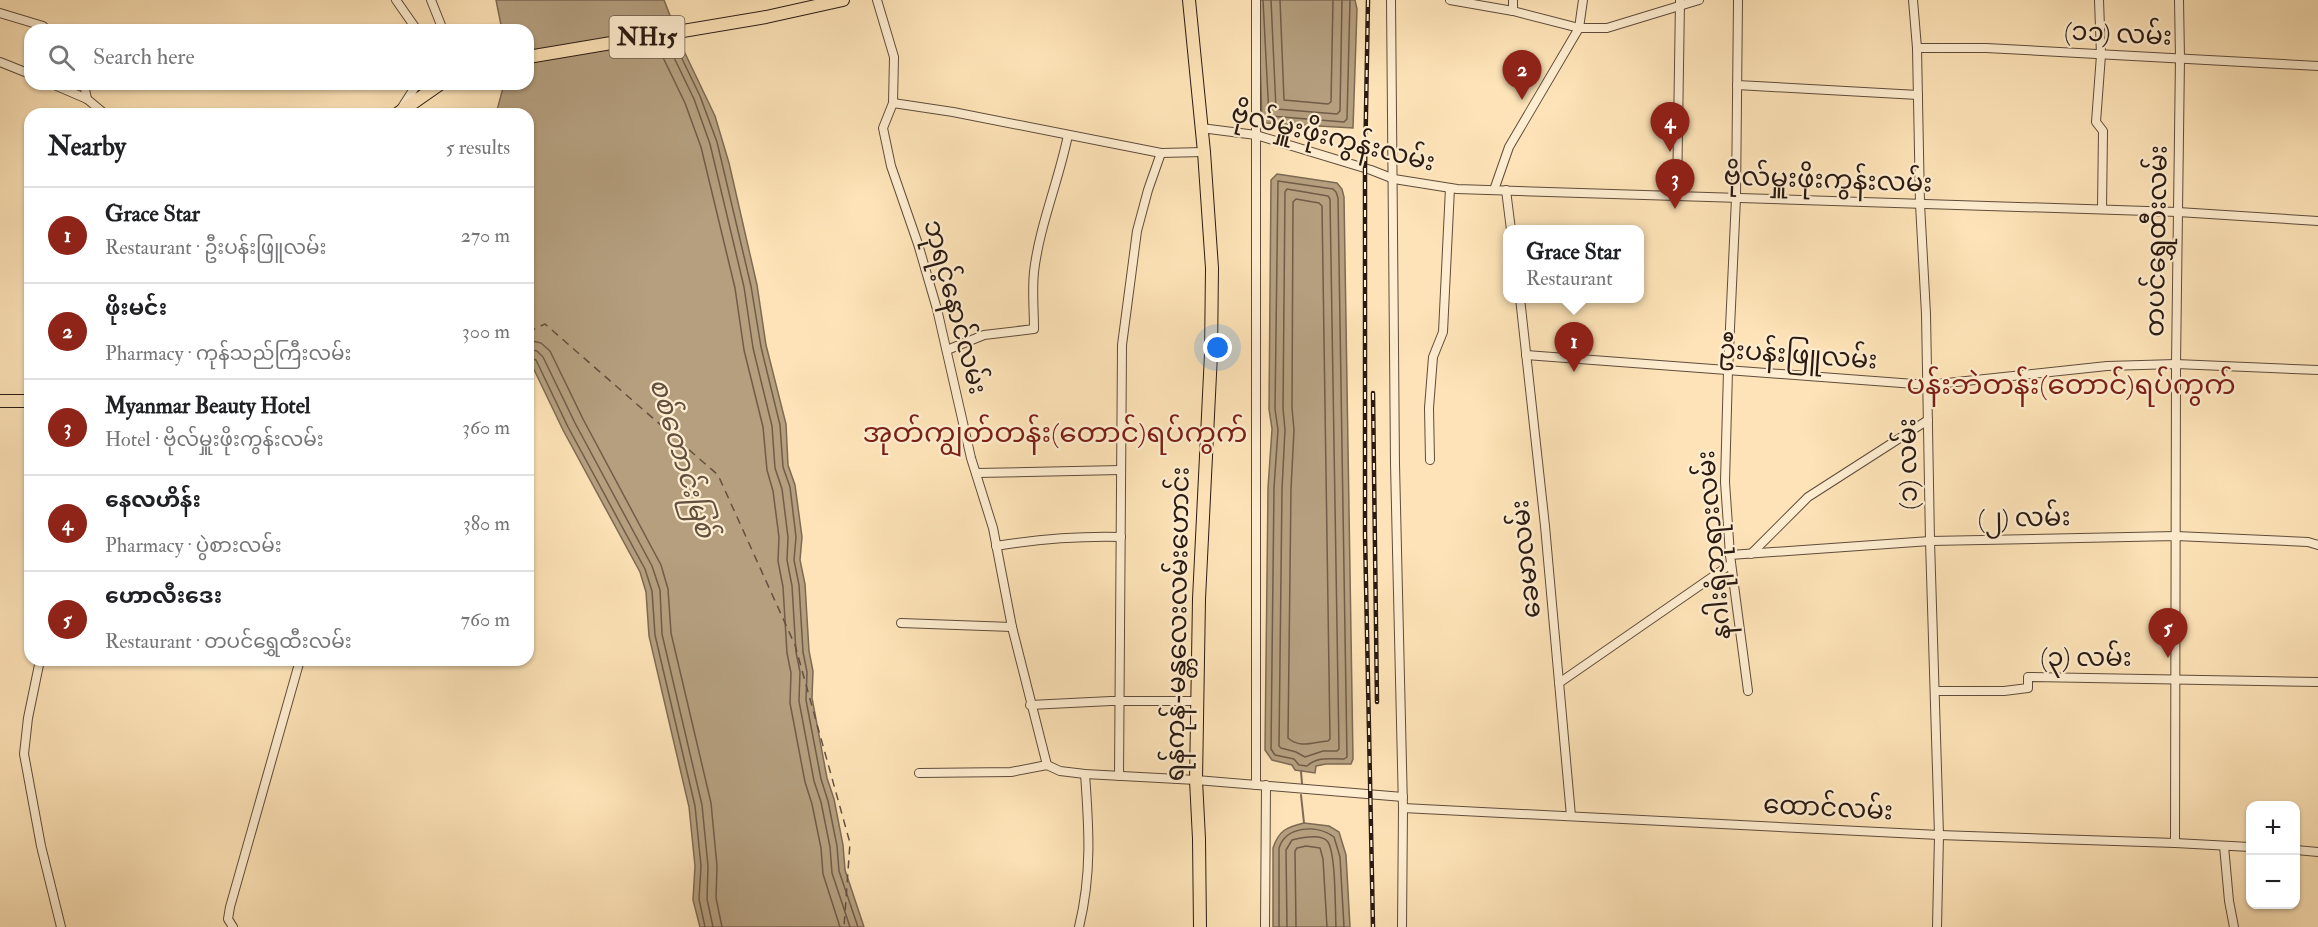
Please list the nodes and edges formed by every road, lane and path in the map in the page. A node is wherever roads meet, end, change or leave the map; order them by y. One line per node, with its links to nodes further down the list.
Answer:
1 (396, 0): 21 (street)
2 (431, 0): 22 (street)
3 (843, 0): 16 (highway, NH15)
4 (877, 0): 38 (street, ဘုရင့်နောင်လမ်း)
5 (1189, 0): 42 (highway, ရန်ကုန်-မန္တလေးလမ်းဟောင်း)
6 (1256, 0): 44 (street)
7 (1391, 0): 47 (street)
8 (1450, 0): 18 (street)
9 (1513, 0): 18 (street)
10 (1583, 0): 23 (street)
11 (1699, 0): 17 (street)
12 (1738, 0): 31 (street, နဂါးရုံဘုရားလမ်း)
13 (1913, 0): 24 (street, (၁) လမ်း)
14 (2099, 0): 25 (street)
15 (2179, 0): 27 (street, တပင်ရွှေထီးလမ်း)
16 (822, 2): 26 (highway, NH15)
17 (1680, 3): 23 (street); 51 (street)
18 (1513, 11): 23 (street)
19 (0, 12): 20 (street)
20 (37, 24)
21 (413, 24)
22 (441, 24)
23 (1579, 27): 49 (street)
24 (1917, 48): 25 (street, (၁၁) လမ်း); 36 (street, (၁) လမ်း)
25 (2101, 55): 27 (street, (၁၁) လမ်း); 54 (street)
26 (534, 56)
27 (2180, 58): 29 (street, (၁၁) လမ်း); 55 (street, တပင်ရွှေထီးလမ်း)
28 (0, 62): 30 (street)
29 (2318, 66)
30 (24, 72)
31 (1737, 85): 36 (street); 52 (street, နဂါးရုံဘုရားလမ်း)
32 (66, 90): 37 (street)
33 (85, 90): 37 (street)
34 (413, 90): 40 (street)
35 (431, 90): 41 (highway)
36 (1918, 95): 53 (street, (၁) လမ်း)
37 (87, 99): 39 (street)
38 (893, 103): 43 (street); 59 (street, ဘုရင့်နောင်လမ်း)
39 (98, 108)
40 (401, 108)
41 (406, 108)
42 (1201, 128): 44 (street, ဗိုလ်မှူးဖိုးကွန်းလမ်း); 45 (highway, ရန်ကုန်-မန္တလေးလမ်းဟောင်း)
43 (1068, 135): 46 (street); 59 (street)
44 (1256, 135): 47 (street, ဗိုလ်မှူးဖိုးကွန်းလမ်း); 95 (street)
45 (1204, 152): 46 (street); 87 (highway, ရန်ကုန်-မန္တလေးလမ်းဟောင်း)
46 (1161, 153): 69 (street)
47 (1394, 179): 48 (street, ဗိုလ်မှူးဖိုးကွန်းလမ်း); 96 (street)
48 (1450, 188): 49 (street, ဗိုလ်မှူးဖိုးကွန်းလမ်း); 68 (street)
49 (1494, 190): 50 (street, ဗိုလ်မှူးဖိုးကွန်းလမ်း)
50 (1506, 190): 51 (street, ဗိုလ်မှူးဖိုးကွန်းလမ်း); 57 (street)
51 (1677, 196): 52 (street, ဗိုလ်မှူးဖိုးကွန်းလမ်း)
52 (1737, 198): 53 (street, ဗိုလ်မှူးဖိုးကွန်းလမ်း); 63 (street, နဂါးရုံဘုရားလမ်း)
53 (1920, 204): 54 (street, ဗိုလ်မှူးဖိုးကွန်းလမ်း); 64 (street, (၁) လမ်း)
54 (2102, 209): 55 (street, ဗိုလ်မှူးဖိုးကွန်းလမ်း)
55 (2178, 212): 56 (street, ဗိုလ်မှူးဖိုးကွန်းလမ်း); 61 (street, တပင်ရွှေထီးလမ်း)
56 (2318, 221)
57 (1510, 225)
58 (1521, 303): 60 (street, ခေမာလမ်း)
59 (947, 350): 70 (street, ဘုရင့်နောင်လမ်း)
60 (1526, 355): 63 (street, ဦးပန်းဖြူလမ်း); 83 (street, ခေမာလမ်း)
61 (2176, 364): 62 (street, ဦးပန်းဖြူလမ်း); 64 (street, ဦးပန်းဖြူလမ်း); 71 (street, တပင်ရွှေထီးလမ်း)
62 (2318, 370)
63 (1728, 371): 64 (street, ဦးပန်းဖြူလမ်း); 77 (street, နဂါးရုံဘုရားလမ်း)
64 (1928, 386): 67 (street, (၁) လမ်း)
65 (0, 401): 66 (highway)
66 (24, 401)
67 (1928, 420): 73 (street, (၁) လမ်း); 76 (street)
68 (1430, 460)
69 (1121, 471): 70 (street); 72 (street)
70 (976, 473): 75 (street, ဘုရင့်နောင်လမ်း)
71 (2176, 536): 73 (street, (၂) လမ်း); 74 (street, (၂) လမ်း); 82 (street, တပင်ရွှေထီးလမ်း)
72 (1121, 537): 75 (street); 88 (street)
73 (1930, 541): 76 (street, (၂) လမ်း); 86 (street, (၁) လမ်း)
74 (2318, 545)
75 (996, 546): 79 (street, ဘုရင့်နောင်လမ်း)
76 (1751, 554): 77 (street, (၂) လမ်း)
77 (1731, 560): 83 (street); 85 (street, နဂါးရုံဘုရားလမ်း)
78 (901, 623): 79 (street)
79 (1012, 627): 89 (street, ဘုရင့်နောင်လမ်း)
80 (39, 666): 106 (street)
81 (298, 666): 105 (street)
82 (2175, 680): 84 (street, (၃) လမ်း); 86 (street, (၃) လမ်း); 100 (street, တပင်ရွှေထီးလမ်း)
83 (1559, 682): 98 (street, ခေမာလမ်း)
84 (2318, 682)
85 (1748, 691)
86 (1935, 691): 99 (street, (၁) လမ်း)
87 (1197, 700): 88 (street); 94 (highway, ရန်ကုန်-မန္တလေးလမ်းဟောင်း)
88 (1118, 701): 89 (street); 93 (street)
89 (1030, 705): 90 (street, ဘုရင့်နောင်လမ်း)
90 (1047, 765): 91 (street); 92 (street)
91 (919, 773)
92 (1085, 774): 93 (street); 107 (street)
93 (1119, 776): 94 (street)
94 (1196, 780): 95 (street); 108 (highway, ရန်ကုန်-မန္တလေးလမ်းဟောင်း)
95 (1261, 785): 96 (street); 109 (street)
96 (1403, 797): 97 (street)
97 (1403, 808): 98 (street, ထောင်လမ်း); 110 (street)
98 (1571, 816): 99 (street, ထောင်လမ်း)
99 (1939, 835): 100 (street, ထောင်လမ်း); 111 (street, (၁) လမ်း)
100 (2175, 843): 101 (street, ထောင်လမ်း)
101 (2224, 846): 102 (street, ထောင်လမ်း); 112 (street)
102 (2246, 847)
103 (2300, 850): 104 (street)
104 (2318, 852)
105 (231, 926)
106 (60, 927)
107 (1080, 927)
108 (1200, 927)
109 (1265, 927)
110 (1402, 927)
111 (1937, 927)
112 (2234, 927)

